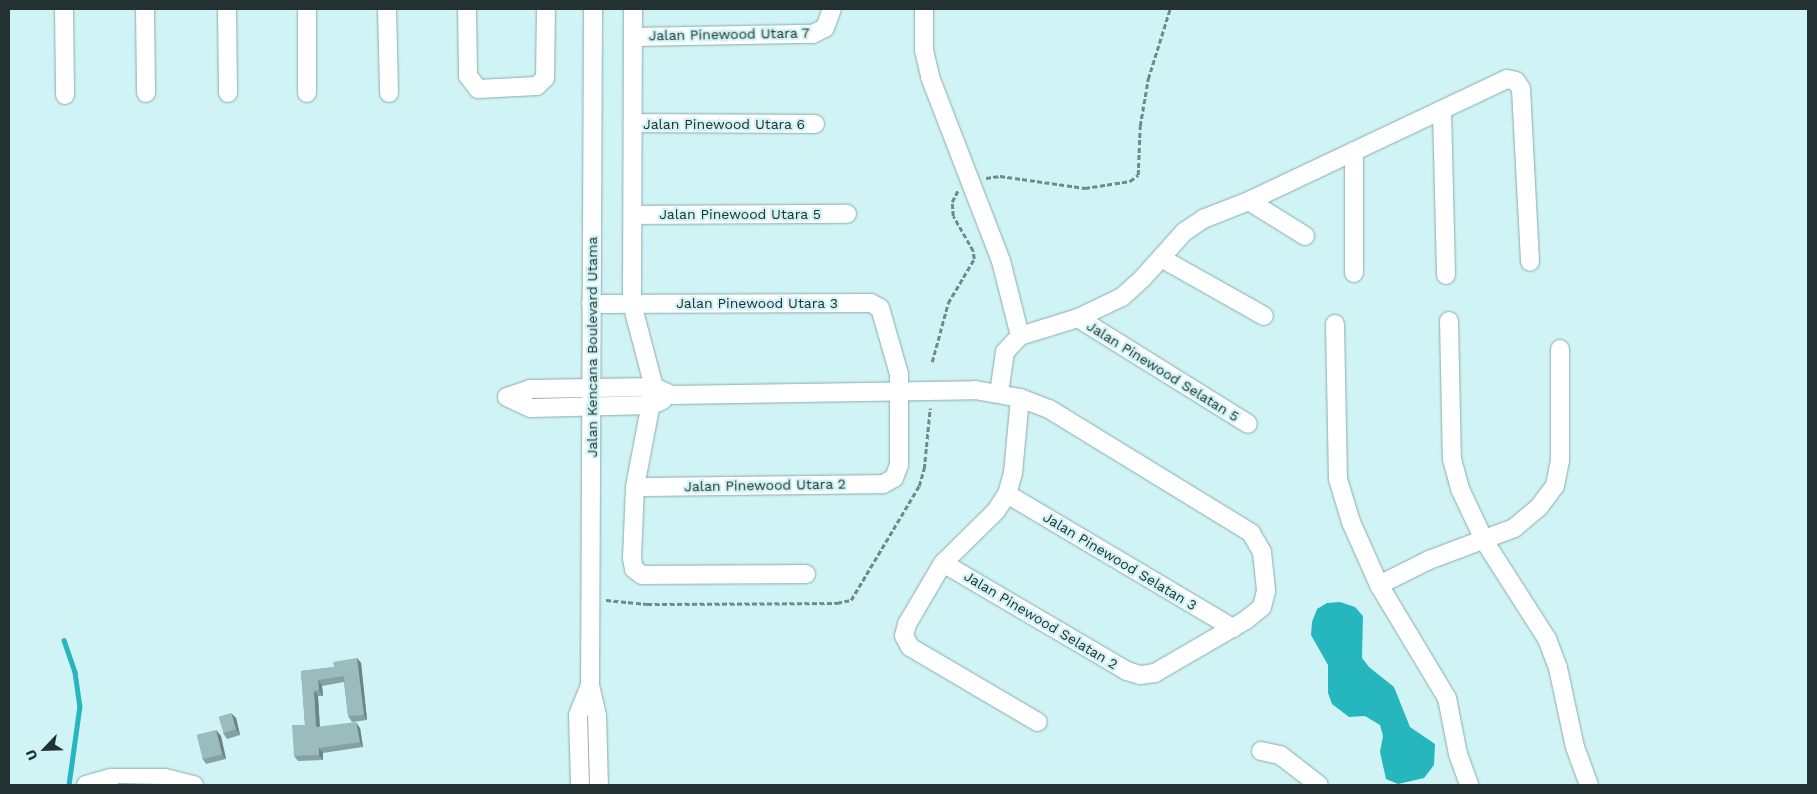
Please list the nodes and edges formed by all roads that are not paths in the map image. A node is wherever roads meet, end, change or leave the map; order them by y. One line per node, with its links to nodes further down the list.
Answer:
1 (64, 9): 17 (street)
2 (145, 9): 16 (street)
3 (227, 9): 13 (street)
4 (306, 9): 14 (street)
5 (387, 9): 15 (street)
6 (467, 9): 7 (street)
7 (546, 9)
8 (593, 9): 30 (street, Jalan Kencana Boulevard Utama)
9 (632, 9): 12 (street)
10 (832, 9): 12 (street, Jalan Pinewood Utara 7)
11 (924, 9): 36 (street)
12 (632, 37): 19 (street)
13 (228, 93)
14 (307, 93)
15 (389, 93)
16 (146, 94)
17 (65, 95)
18 (1442, 110): 21 (street); 27 (street); 29 (street)
19 (633, 123): 20 (street, Jalan Pinewood Utara 6); 24 (street)
20 (815, 124)
21 (1354, 152): 22 (street); 28 (street)
22 (1249, 202): 25 (street); 26 (street)
23 (847, 214): 24 (street, Jalan Pinewood Utara 5)
24 (633, 215): 31 (street)
25 (1305, 236)
26 (1161, 258): 32 (street); 33 (street)
27 (1530, 262)
28 (1354, 273)
29 (1446, 275)
30 (592, 304): 31 (street, Jalan Pinewood Utara 3); 39 (street, Jalan Kencana Boulevard Utama)
31 (632, 304): 38 (street); 40 (street, Jalan Pinewood Utara 3)
32 (1264, 316)
33 (1078, 318): 36 (street); 46 (street, Jalan Pinewood Selatan 5)
34 (1449, 321): 49 (street)
35 (1335, 324): 52 (street)
36 (1020, 336): 41 (street)
37 (1560, 349): 49 (street)
38 (654, 387): 39 (street); 42 (street); 44 (street)
39 (593, 388): 45 (street, Jalan Kencana Boulevard Utama); 45 (street)
40 (899, 391): 41 (street); 42 (street); 47 (street, Jalan Pinewood Utara 2)
41 (999, 393): 43 (street)
42 (672, 395): 44 (street)
43 (1020, 398): 48 (street); 53 (street)
44 (652, 405): 45 (street); 47 (street)
45 (592, 406): 54 (street, Jalan Kencana Boulevard Utama)
46 (1248, 424)
47 (635, 487): 51 (street)
48 (1008, 494): 50 (street); 53 (street, Jalan Pinewood Selatan 3)
49 (1485, 542): 52 (street); 63 (street)
50 (943, 562): 53 (street, Jalan Pinewood Selatan 2); 55 (street)
51 (806, 574)
52 (1379, 585): 62 (street)
53 (1233, 628)
54 (590, 685): 59 (street, Jalan Kencana Boulevard Utama); 60 (street, Jalan Kencana Boulevard Utama)
55 (1038, 722)
56 (1261, 751): 61 (street)
57 (86, 785): 58 (street)
58 (194, 785)
59 (580, 785)
60 (599, 785)
61 (1319, 785)
62 (1468, 785)
63 (1589, 785)

